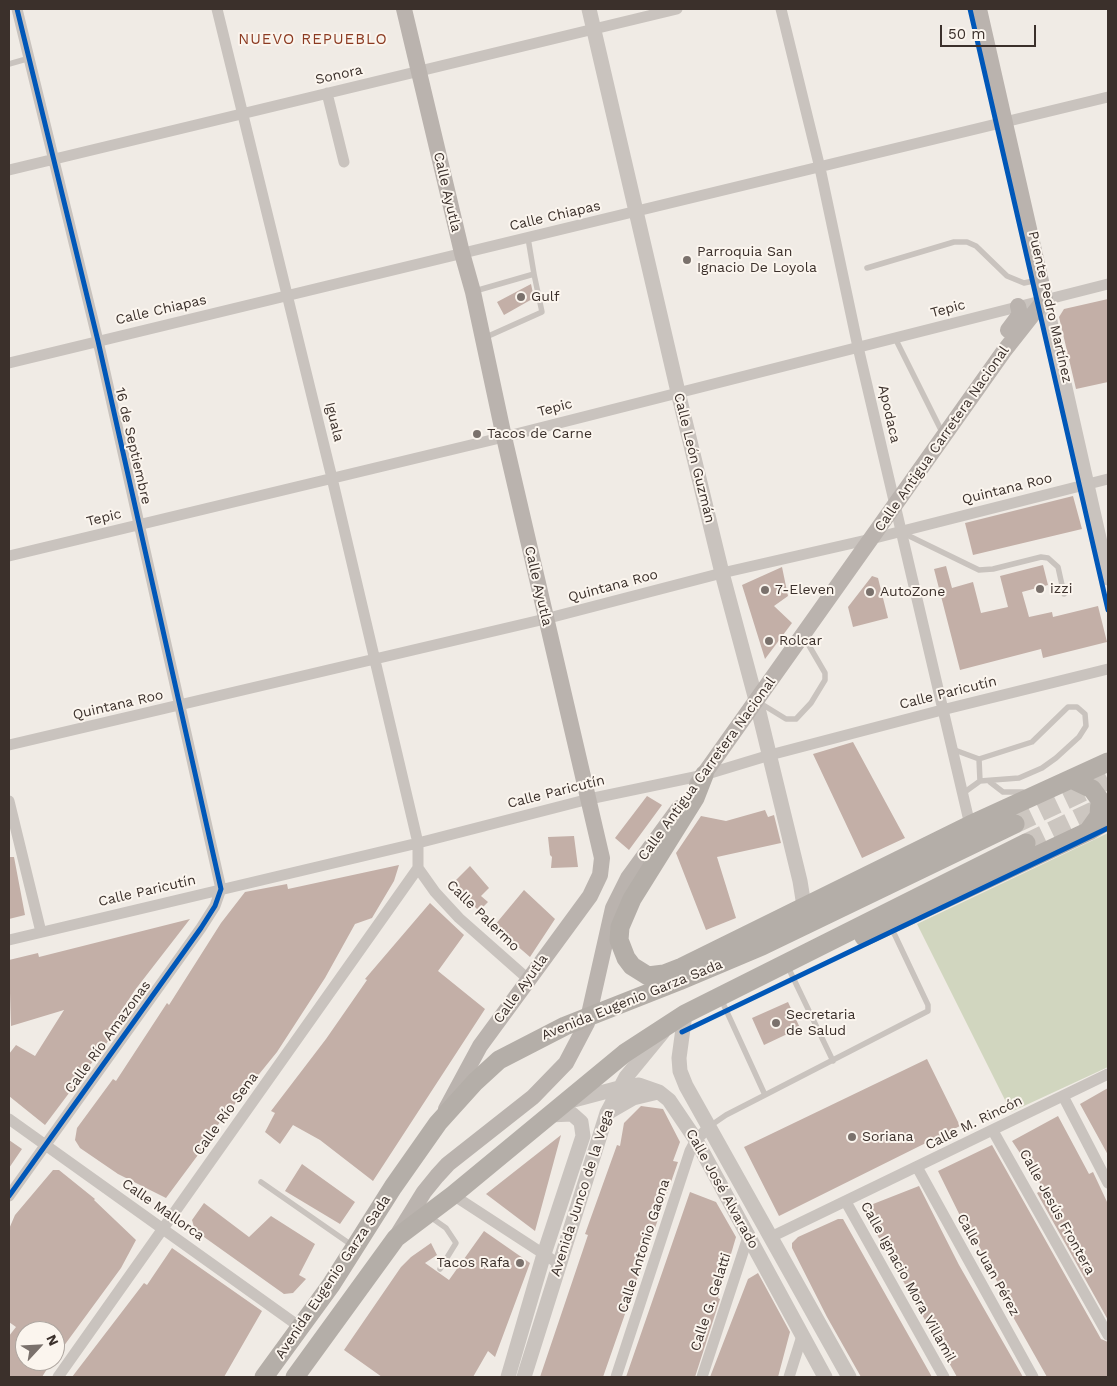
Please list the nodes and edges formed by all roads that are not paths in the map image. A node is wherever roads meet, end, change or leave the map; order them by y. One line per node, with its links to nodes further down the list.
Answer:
1 (17, 9): 9 (street, 16 de Septiembre)
2 (218, 9): 14 (street, Iguala)
3 (404, 9): 11 (main road, Calle Ayutla)
4 (589, 9): 8 (street, Calle León Guzmán)
5 (677, 9): 8 (street, Sonora)
6 (781, 9): 18 (street, Apodaca)
7 (979, 9): 15 (main road)
8 (593, 28): 11 (street, Sonora); 20 (street, Calle León Guzmán)
9 (30, 58): 10 (lane); 16 (street, 16 de Septiembre)
10 (9, 64)
11 (418, 71): 12 (street, Sonora); 22 (main road, Calle Ayutla)
12 (327, 93): 14 (street, Sonora); 17 (street)
13 (1108, 97): 15 (street, Calle Chiapas)
14 (244, 113): 16 (street, Sonora); 28 (street, Iguala)
15 (1005, 122): 18 (street, Calle Chiapas); 25 (main road)
16 (55, 159): 19 (street, Sonora); 33 (street, 16 de Septiembre)
17 (344, 162)
18 (820, 168): 20 (street, Calle Chiapas); 34 (street, Apodaca)
19 (9, 170)
20 (636, 213): 21 (street, Calle Chiapas); 37 (street, Calle León Guzmán)
21 (528, 238): 22 (street, Calle Chiapas); 24 (lane)
22 (462, 253): 27 (main road, Calle Ayutla); 28 (street, Calle Chiapas)
23 (867, 268): 25 (lane)
24 (534, 274): 27 (lane); 32 (lane)
25 (1041, 280): 29 (main road)
26 (1108, 284): 29 (street, Tepic)
27 (473, 292): 32 (main road, Calle Ayutla)
28 (288, 296): 33 (street, Calle Chiapas); 40 (street, Iguala)
29 (1045, 299): 30 (street, Tepic); 36 (main road, Calle Antigua Carretera Nacional); 42 (street)
30 (1018, 306): 31 (street, Tepic); 36 (main road)
31 (895, 338): 34 (street, Tepic); 38 (lane)
32 (482, 339): 39 (main road, Calle Ayutla)
33 (98, 341): 35 (street, Calle Chiapas); 44 (street, 16 de Septiembre)
34 (858, 346): 37 (street, Tepic); 43 (street, Apodaca)
35 (9, 363)
36 (982, 382): 38 (main road, Calle Antigua Carretera Nacional)
37 (678, 392): 39 (street, Tepic); 48 (street, Calle León Guzmán)
38 (944, 436): 43 (main road, Calle Antigua Carretera Nacional)
39 (504, 437): 40 (street, Tepic); 51 (main road, Calle Ayutla)
40 (332, 478): 44 (street, Tepic); 53 (street, Iguala)
41 (1108, 479): 42 (street, Quintana Roo)
42 (1087, 484): 45 (street, Quintana Roo); 49 (street)
43 (895, 506): 45 (street, Apodaca); 46 (main road, Calle Antigua Carretera Nacional)
44 (140, 524): 47 (street, Tepic); 56 (street, 16 de Septiembre)
45 (901, 532): 46 (street, Quintana Roo); 50 (lane); 57 (street, Apodaca)
46 (871, 540): 48 (street, Quintana Roo); 52 (main road, Calle Antigua Carretera Nacional)
47 (9, 556)
48 (722, 572): 51 (street, Quintana Roo); 55 (street, Calle León Guzmán)
49 (1108, 578)
50 (1064, 594)
51 (545, 619): 53 (street, Quintana Roo); 68 (main road, Calle Ayutla)
52 (803, 635): 55 (main road, Calle Antigua Carretera Nacional); 55 (lane)
53 (374, 660): 56 (street, Quintana Roo); 74 (street, Iguala)
54 (1108, 669): 57 (street, Calle Paricutín)
55 (756, 700): 60 (street, Calle León Guzmán); 63 (main road, Calle Antigua Carretera Nacional)
56 (179, 706): 58 (street, Quintana Roo); 77 (street, 16 de Septiembre)
57 (942, 710): 59 (street, Apodaca); 60 (street, Calle Paricutín)
58 (9, 745)
59 (950, 749): 61 (lane); 67 (street, Apodaca)
60 (770, 755): 63 (street, Calle Paricutín); 78 (street, Calle León Guzmán)
61 (978, 759): 64 (lane); 65 (lane)
62 (1108, 762): 66 (highway)
63 (704, 775): 68 (street, Calle Paricutín); 84 (highway); 115 (main road, Calle Antigua Carretera Nacional)
64 (980, 781): 65 (lane); 67 (lane)
65 (990, 782): 66 (lane)
66 (1063, 783): 72 (highway); 73 (highway)
67 (962, 794): 72 (street, Apodaca)
68 (589, 798): 74 (street, Calle Paricutín); 87 (main road, Calle Ayutla)
69 (9, 801): 80 (street)
70 (1108, 820): 73 (highway)
71 (1015, 824): 82 (highway, Avenida Eugenio Garza Sada)
72 (970, 826): 78 (highway)
73 (1088, 831): 79 (highway)
74 (418, 842): 76 (street); 77 (street, Calle Paricutín)
75 (1026, 844): 83 (highway, Avenida Eugenio Garza Sada)
76 (418, 868): 87 (street, Calle Palermo); 112 (street, Calle Río Sena)
77 (221, 889): 80 (street, Calle Paricutín); 104 (street, Calle Río Amazonas)
78 (800, 908): 82 (highway); 84 (highway)
79 (890, 925): 83 (highway); 90 (lane)
80 (40, 932): 81 (street, Calle Paricutín)
81 (9, 940)
82 (762, 946): 86 (highway, Avenida Eugenio Garza Sada)
83 (804, 955): 85 (highway, Avenida Eugenio Garza Sada)
84 (697, 960): 86 (highway)
85 (786, 963): 88 (highway, Avenida Eugenio Garza Sada); 90 (lane)
86 (723, 964): 100 (highway, Avenida Eugenio Garza Sada)
87 (528, 979): 100 (main road, Calle Ayutla)
88 (720, 997): 89 (highway, Avenida Eugenio Garza Sada); 94 (lane)
89 (678, 1019): 92 (street, Avenida Junco de la Vega); 96 (highway, Avenida Eugenio Garza Sada); 101 (street, Calle José Alvarado)
90 (833, 1061): 94 (lane)
91 (1108, 1074): 95 (street, Calle M. Rincón)
92 (619, 1088): 93 (street); 96 (street); 97 (street, Avenida Junco de la Vega)
93 (660, 1092): 97 (street); 103 (street, Calle José Alvarado)
94 (765, 1095): 101 (lane)
95 (1063, 1096): 102 (street, Calle M. Rincón); 107 (street)
96 (566, 1102): 98 (highway, Avenida Eugenio Garza Sada)
97 (607, 1113): 118 (street, Avenida Junco de la Vega)
98 (549, 1115): 108 (highway, Avenida Eugenio Garza Sada); 117 (street, Avenida Junco de la Vega)
99 (9, 1119): 104 (street, Calle Mallorca)
100 (438, 1123): 116 (highway, Avenida Eugenio Garza Sada)
101 (708, 1128): 103 (street, Calle Antonio Gaona); 114 (street, Calle José Alvarado)
102 (993, 1131): 105 (street, Calle M. Rincón); 123 (street, Calle Jesús Frontera)
103 (696, 1140): 113 (street, Calle José Alvarado); 130 (street, Calle Antonio Gaona)
104 (45, 1145): 109 (street, Calle Río Amazonas); 112 (street, Calle Mallorca)
105 (917, 1168): 110 (street, Calle M. Rincón); 136 (street, Calle Juan Pérez)
106 (262, 1182): 116 (lane)
107 (1108, 1183)
108 (453, 1195): 111 (highway, Avenida Eugenio Garza Sada); 117 (street)
109 (9, 1196)
110 (846, 1202): 114 (street, Calle M. Rincón); 135 (street, Calle Ignacio Mora Villamil)
111 (427, 1215): 115 (highway, Avenida Eugenio Garza Sada); 119 (lane)
112 (162, 1228): 122 (street, Calle Mallorca); 125 (street, Calle Río Sena)
113 (748, 1237): 121 (street, Calle José Alvarado); 131 (street, Calle G. Gelatti)
114 (771, 1237): 120 (street, Calle José Alvarado)
115 (396, 1238): 127 (highway, Avenida Eugenio Garza Sada)
116 (355, 1247): 122 (highway, Avenida Eugenio Garza Sada)
117 (544, 1254): 118 (street); 128 (street, Avenida Junco de la Vega)
118 (559, 1264): 129 (street, Avenida Junco de la Vega)
119 (440, 1269)
120 (798, 1286): 121 (street); 134 (street, Calle José Alvarado)
121 (780, 1295): 124 (street, Calle José Alvarado)
122 (300, 1327): 126 (highway, Avenida Eugenio Garza Sada)
123 (1108, 1335)
124 (802, 1336): 132 (street); 133 (street, Calle José Alvarado)
125 (58, 1377)
126 (264, 1377)
127 (295, 1377)
128 (508, 1377)
129 (524, 1377)
130 (616, 1377)
131 (702, 1377)
132 (788, 1377)
133 (825, 1377)
134 (849, 1377)
135 (944, 1377)
136 (1033, 1377)

